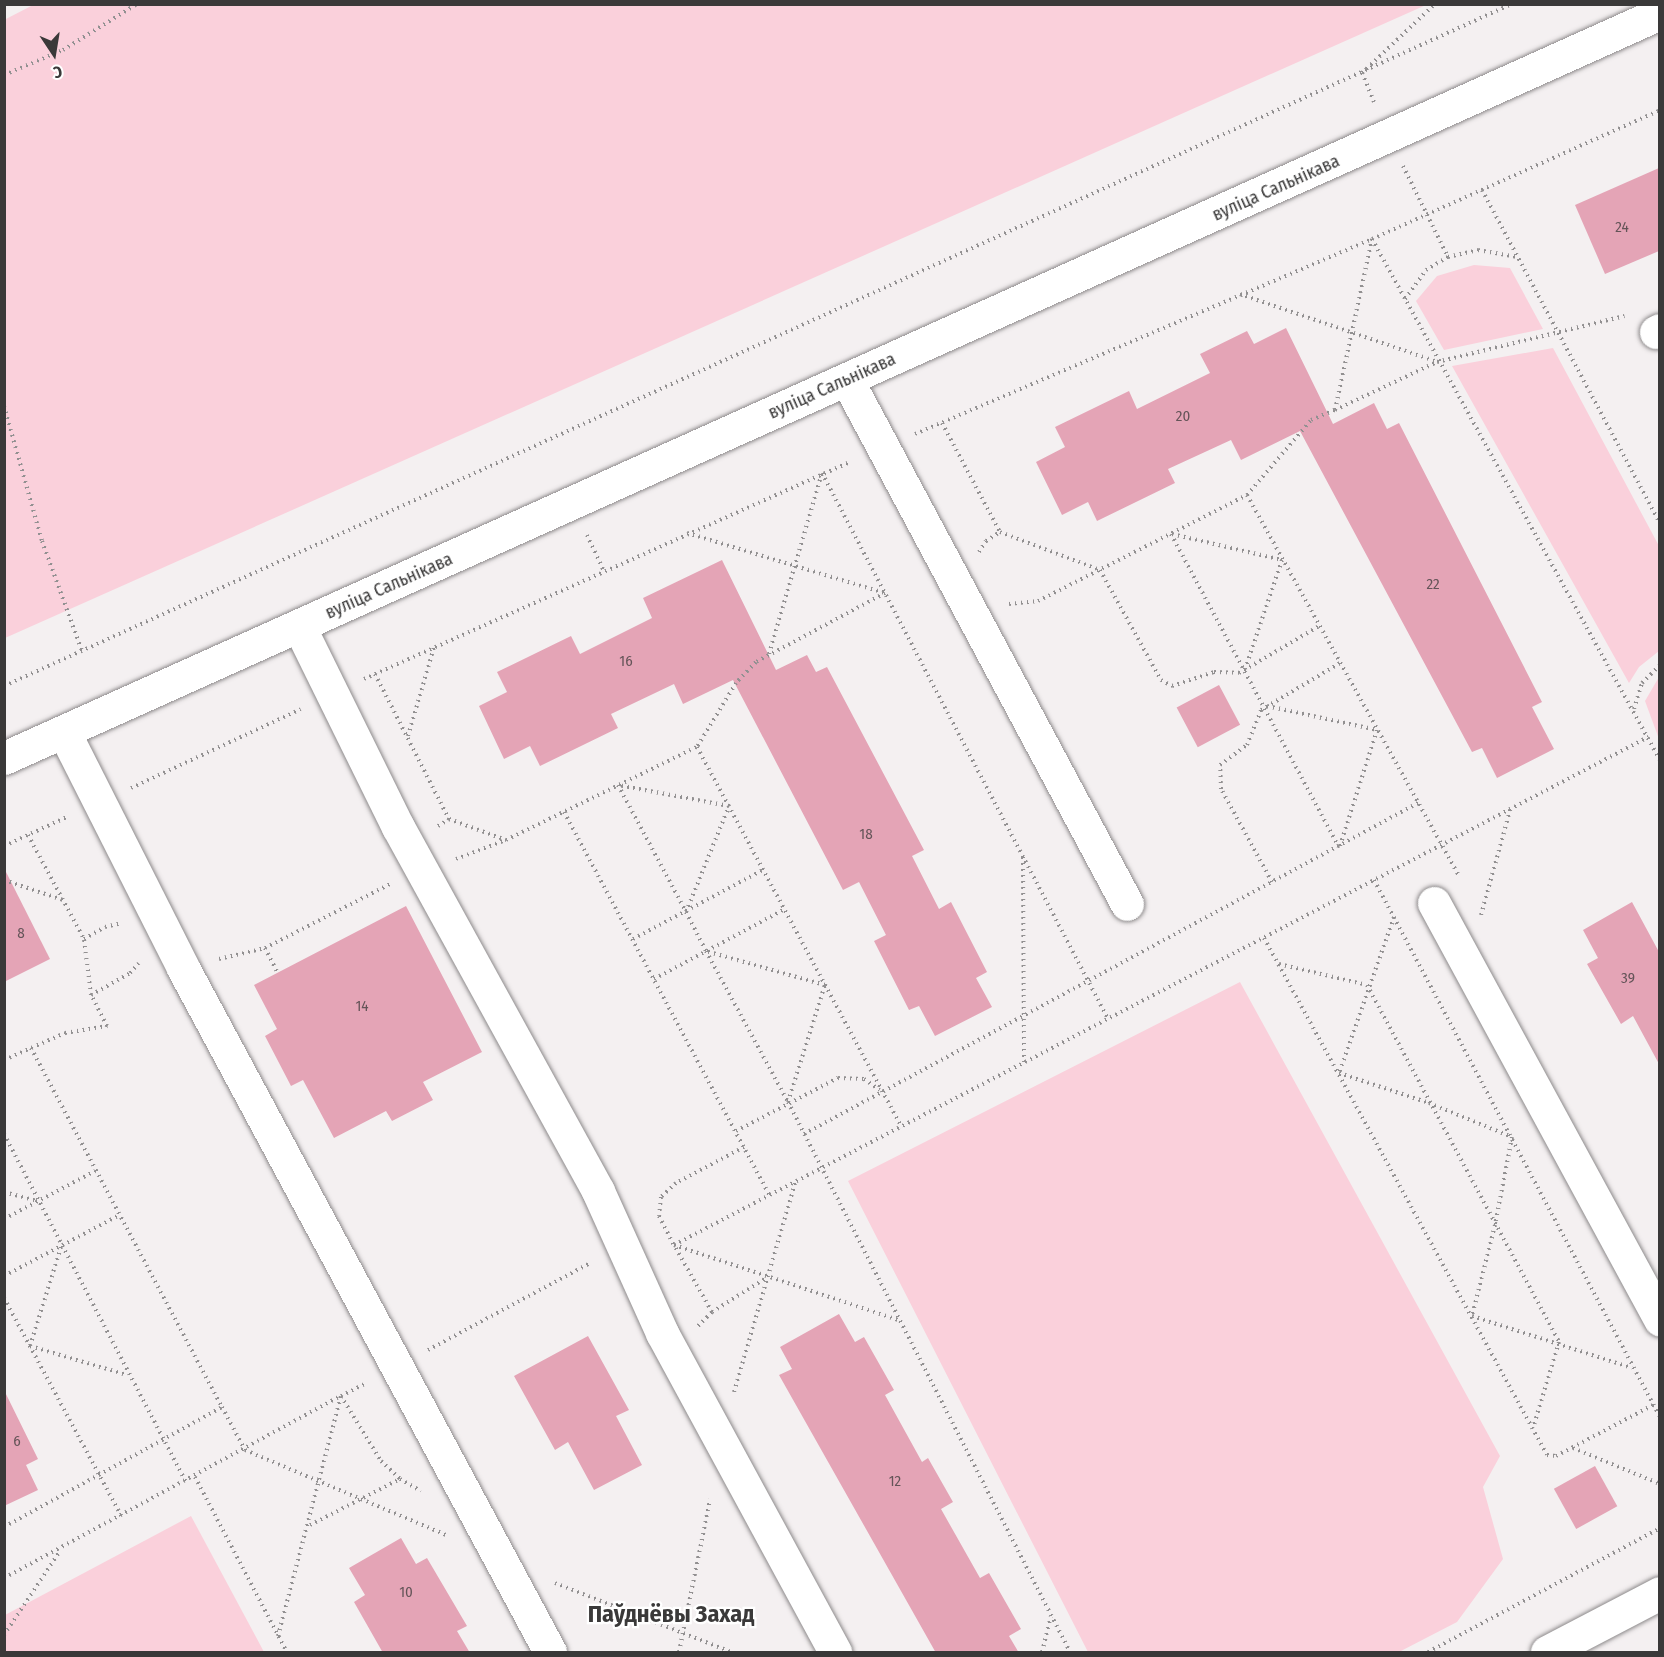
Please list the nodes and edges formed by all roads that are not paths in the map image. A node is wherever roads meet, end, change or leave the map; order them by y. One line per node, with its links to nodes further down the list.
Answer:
1 (1659, 13): 2 (street, вуліца Сальнікава)
2 (847, 380): 3 (street, вуліца Сальнікава); 7 (street)
3 (299, 626): 4 (street, вуліца Сальнікава); 11 (street)
4 (64, 732): 5 (street, вуліца Сальнікава); 10 (street)
5 (4, 758)
6 (1434, 903): 8 (street)
7 (1127, 904)
8 (1659, 1320)
9 (1659, 1593): 12 (street)
10 (550, 1653)
11 (835, 1653)
12 (1546, 1653)

